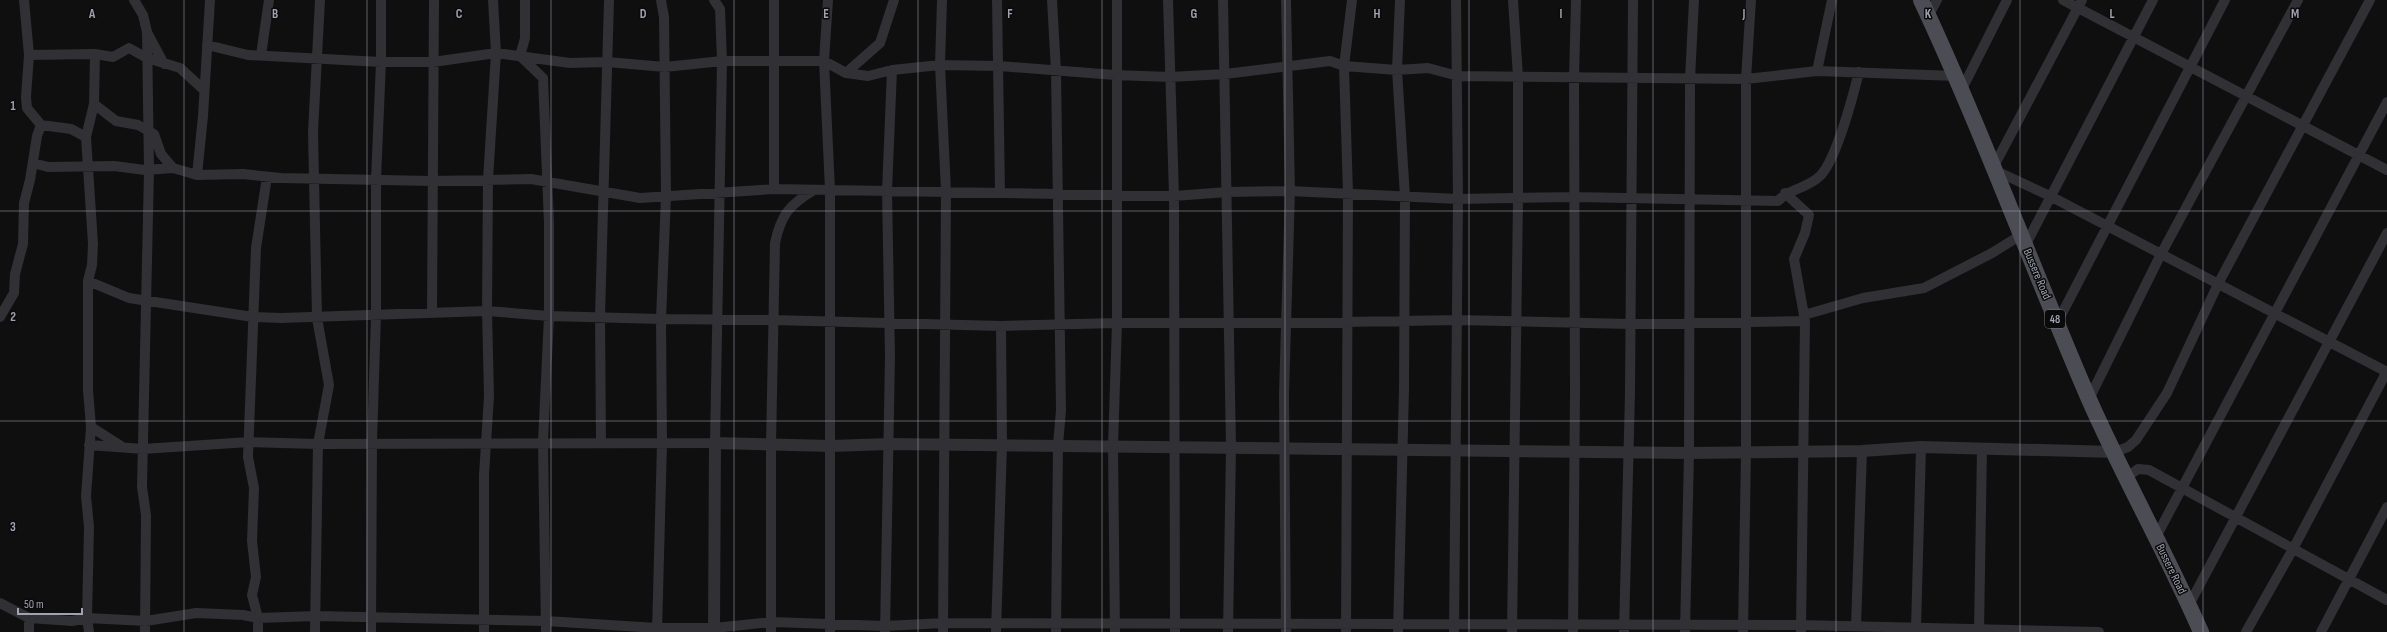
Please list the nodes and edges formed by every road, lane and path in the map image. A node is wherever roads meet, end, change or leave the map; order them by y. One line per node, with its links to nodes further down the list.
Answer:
1 (24, 0): 47 (street)
2 (134, 0): 43 (street)
3 (210, 0): 45 (street)
4 (269, 0): 49 (street)
5 (320, 0): 51 (street)
6 (381, 0): 55 (street)
7 (434, 0): 56 (street)
8 (494, 0): 46 (street)
9 (525, 0): 50 (street)
10 (609, 0): 57 (street)
11 (661, 0): 65 (street)
12 (714, 0): 40 (street)
13 (774, 0): 58 (street)
14 (828, 0): 54 (street)
15 (894, 0): 71 (street)
16 (942, 0): 60 (street)
17 (997, 0): 61 (street)
18 (1052, 0): 68 (street)
19 (1117, 0): 73 (street)
20 (1168, 0): 75 (street)
21 (1223, 0): 72 (street)
22 (1286, 0): 62 (street)
23 (1352, 0): 63 (street)
24 (1400, 0): 67 (street)
25 (1456, 0): 74 (street)
26 (1513, 0): 76 (street)
27 (1576, 0): 77 (street)
28 (1633, 0): 78 (street)
29 (1694, 0): 79 (street)
30 (1751, 0): 80 (street)
31 (1832, 0): 69 (street)
32 (1922, 0): 42 (main road, Bussere Road / 48)
33 (1937, 0): 42 (street)
34 (2007, 0): 81 (street)
35 (2063, 0): 41 (street)
36 (2153, 0): 44 (street)
37 (2225, 0): 64 (street)
38 (2298, 0): 83 (street)
39 (2370, 0): 87 (street)
40 (722, 4): 53 (street)
41 (2080, 4): 44 (street); 94 (street)
42 (1929, 16): 81 (main road, Bussere Road / 48)
43 (147, 32): 52 (street); 59 (street)
44 (2134, 37): 64 (street); 120 (street)
45 (208, 45): 49 (street); 82 (street)
46 (496, 53): 50 (street); 56 (street); 101 (street)
47 (29, 54): 48 (street); 86 (street)
48 (95, 54): 52 (street); 85 (street)
49 (261, 55): 51 (street)
50 (520, 56): 57 (street); 103 (street)
51 (316, 57): 55 (street); 99 (street)
52 (147, 58): 59 (street); 88 (street)
53 (722, 61): 58 (street); 65 (street); 110 (street)
54 (824, 61): 58 (street); 71 (street); 106 (street)
55 (382, 62): 56 (street); 100 (street)
56 (433, 62): 102 (street)
57 (607, 62): 65 (street); 113 (street)
58 (775, 62): 104 (street)
59 (164, 64): 82 (street)
60 (940, 65): 61 (street); 66 (street); 108 (street)
61 (1000, 66): 68 (street); 111 (street)
62 (1287, 66): 63 (street); 72 (street); 109 (street)
63 (1344, 66): 67 (street); 114 (street)
64 (2190, 66): 83 (street); 128 (street)
65 (665, 67): 117 (street)
66 (892, 70): 71 (street); 107 (street)
67 (1397, 70): 74 (street); 121 (street)
68 (1056, 71): 73 (street); 116 (street)
69 (1817, 71): 70 (street); 80 (street)
70 (1859, 72): 81 (street); 115 (street)
71 (846, 73)
72 (1225, 74): 75 (street); 112 (street)
73 (1115, 76): 75 (street); 118 (street)
74 (1458, 76): 76 (street); 124 (street)
75 (1170, 77): 119 (street)
76 (1518, 77): 77 (street); 125 (street)
77 (1574, 78): 78 (street); 122 (street)
78 (1632, 79): 79 (street); 123 (street)
79 (1690, 79): 80 (street); 126 (street)
80 (1746, 79): 127 (street)
81 (1959, 82): 94 (main road, Bussere Road / 48)
82 (204, 90): 97 (street)
83 (2246, 96): 87 (street); 131 (street)
84 (2387, 102): 90 (street)
85 (94, 104): 88 (street); 89 (street)
86 (41, 125): 89 (street); 91 (street)
87 (2302, 125): 90 (street); 133 (street)
88 (148, 130): 93 (street); 95 (street)
89 (86, 137): 92 (street)
90 (2359, 155): 96 (street); 137 (street)
91 (33, 163): 92 (street); 141 (street)
92 (87, 167): 95 (street); 132 (street)
93 (173, 168): 95 (street); 97 (street)
94 (1995, 168): 120 (street); 130 (main road, Bussere Road / 48)
95 (149, 170): 134 (street)
96 (2387, 170)
97 (197, 175): 98 (street)
98 (267, 177): 99 (street); 142 (street)
99 (314, 177): 100 (street); 143 (street)
100 (376, 179): 102 (street); 138 (street)
101 (488, 179): 102 (street); 103 (street); 135 (street)
102 (432, 181): 136 (street)
103 (549, 182): 113 (street); 139 (street)
104 (774, 190): 105 (street); 110 (street)
105 (814, 190): 106 (street); 147 (street)
106 (830, 190): 107 (street); 151 (street)
107 (887, 191): 108 (street); 156 (street)
108 (946, 191): 111 (street); 161 (street)
109 (1290, 191): 112 (street); 114 (street); 163 (street)
110 (718, 192): 117 (street); 146 (street)
111 (1000, 192): 116 (street)
112 (1226, 192): 119 (street); 158 (street)
113 (603, 193): 117 (street); 140 (street)
114 (1348, 193): 121 (street); 153 (street)
115 (1784, 193): 127 (street); 144 (street)
116 (1058, 194): 118 (street); 162 (street)
117 (666, 196): 145 (street)
118 (1117, 196): 119 (street); 157 (street)
119 (1174, 196): 152 (street)
120 (2050, 196): 128 (street); 130 (street)
121 (1405, 197): 124 (street); 149 (street)
122 (1576, 197): 123 (street); 125 (street); 154 (street)
123 (1631, 198): 126 (street); 164 (street)
124 (1458, 199): 125 (street); 148 (street)
125 (1518, 200): 150 (street)
126 (1689, 200): 127 (street); 159 (street)
127 (1747, 201): 155 (street)
128 (2107, 228): 131 (street); 160 (street)
129 (2387, 232): 166 (street)
130 (2023, 241): 144 (street); 160 (main road, Bussere Road / 48)
131 (2162, 254): 133 (street); 168 (street)
132 (88, 281): 134 (street); 169 (street)
133 (2218, 284): 137 (street); 203 (street)
134 (146, 300): 142 (street); 193 (street)
135 (486, 311): 136 (street); 139 (street); 172 (street)
136 (432, 312): 138 (street)
137 (2276, 313): 166 (street); 205 (street)
138 (376, 314): 143 (street); 171 (street)
139 (549, 316): 140 (street); 173 (street)
140 (600, 316): 145 (street); 174 (street)
141 (0, 317)
142 (253, 317): 143 (street); 170 (street)
143 (317, 318): 177 (street)
144 (1804, 318): 155 (street); 196 (street)
145 (661, 319): 146 (street); 175 (street)
146 (717, 320): 147 (street); 176 (street)
147 (773, 320): 151 (street); 178 (street)
148 (1458, 320): 149 (street); 150 (street); 197 (street)
149 (1404, 321): 153 (street); 194 (street)
150 (1516, 321): 154 (street); 198 (street)
151 (830, 322): 156 (street); 185 (street)
152 (1175, 322): 157 (street); 158 (street); 187 (street)
153 (1347, 322): 163 (street); 190 (street)
154 (1575, 322): 164 (street); 195 (street)
155 (1746, 322): 159 (street); 202 (street)
156 (889, 323): 161 (street); 179 (street)
157 (1117, 323): 162 (street); 186 (street)
158 (1229, 323): 163 (street); 188 (street)
159 (1689, 323): 164 (street); 201 (street)
160 (2057, 323): 168 (main road, Bussere Road / 48)
161 (944, 324): 165 (street); 181 (street)
162 (1059, 324): 165 (street); 183 (street)
163 (1287, 324): 189 (street)
164 (1630, 324): 199 (street)
165 (1001, 326): 182 (street)
166 (2329, 341): 167 (street); 207 (street)
167 (2387, 371): 209 (street)
168 (2089, 399): 203 (main road, Bussere Road / 48)
169 (91, 427): 180 (street); 184 (street)
170 (249, 442): 177 (street); 193 (street); 218 (street)
171 (372, 442): 172 (street); 177 (street); 215 (street)
172 (486, 442): 173 (street); 219 (street)
173 (543, 442): 174 (street); 221 (street)
174 (601, 442): 175 (street)
175 (662, 443): 176 (street); 244 (street)
176 (715, 443): 178 (street); 245 (street)
177 (318, 444): 214 (street)
178 (771, 444): 185 (street); 223 (street)
179 (889, 444): 181 (street); 185 (street); 239 (street)
180 (89, 445): 184 (street); 217 (street)
181 (943, 445): 182 (street); 226 (street)
182 (1002, 445): 183 (street); 227 (street)
183 (1058, 445): 186 (street); 240 (street)
184 (122, 446): 193 (street)
185 (831, 446): 224 (street)
186 (1114, 446): 187 (street); 228 (street)
187 (1176, 446): 188 (street); 229 (street)
188 (1231, 447): 189 (street); 230 (street)
189 (1286, 447): 190 (street); 231 (street)
190 (1346, 448): 194 (street); 232 (street)
191 (1921, 448): 192 (street); 200 (street); 238 (street)
192 (1982, 448): 203 (street); 246 (street)
193 (143, 449): 220 (street)
194 (1402, 450): 197 (street); 233 (street)
195 (1575, 450): 198 (street); 199 (street); 241 (street)
196 (1802, 450): 200 (street); 202 (street); 243 (street)
197 (1458, 451): 198 (street); 234 (street)
198 (1515, 451): 235 (street)
199 (1629, 451): 201 (street); 236 (street)
200 (1862, 451): 222 (street)
201 (1690, 452): 202 (street); 237 (street)
202 (1746, 452): 242 (street)
203 (2115, 452): 204 (main road, Bussere Road / 48)
204 (2127, 477): 205 (street); 208 (main road, Bussere Road / 48)
205 (2183, 490): 207 (street); 208 (street)
206 (2387, 507): 210 (street)
207 (2235, 518): 209 (street); 213 (street)
208 (2156, 537): 213 (main road, Bussere Road / 48)
209 (2293, 549): 210 (street); 257 (street)
210 (2349, 580): 211 (street); 258 (street)
211 (2387, 600)
212 (0, 603): 216 (street)
213 (2189, 605): 256 (main road, Bussere Road / 48)
214 (316, 616): 215 (street); 218 (street); 251 (street)
215 (371, 617): 219 (street); 252 (street)
216 (29, 618): 217 (street); 247 (street)
217 (87, 618): 220 (street); 248 (street)
218 (258, 618): 220 (street); 250 (street)
219 (484, 620): 221 (street); 253 (street)
220 (146, 621): 249 (street)
221 (546, 621): 225 (street); 254 (street)
222 (1856, 626): 238 (street); 243 (street)
223 (771, 627): 224 (street); 245 (street)
224 (830, 627): 239 (street)
225 (595, 628): 244 (street)
226 (944, 628): 227 (street); 239 (street)
227 (996, 628): 240 (street)
228 (1115, 628): 229 (street); 240 (street)
229 (1175, 628): 230 (street)
230 (1228, 628): 231 (street)
231 (1286, 628): 232 (street)
232 (1346, 628): 233 (street)
233 (1398, 628): 234 (street)
234 (1454, 628): 235 (street)
235 (1512, 628): 241 (street)
236 (1624, 628): 237 (street); 241 (street)
237 (1686, 628): 242 (street)
238 (1916, 628): 246 (street)
239 (885, 629)
240 (1056, 629)
241 (1573, 629)
242 (1743, 629): 243 (street)
243 (1801, 629)
244 (657, 630): 245 (street)
245 (714, 630)
246 (1979, 630): 255 (street)
247 (29, 632)
248 (89, 632)
249 (145, 632)
250 (258, 632)
251 (315, 632)
252 (371, 632)
253 (484, 632)
254 (546, 632)
255 (2099, 632)
256 (2201, 632)
257 (2246, 632)
258 (2321, 632)

